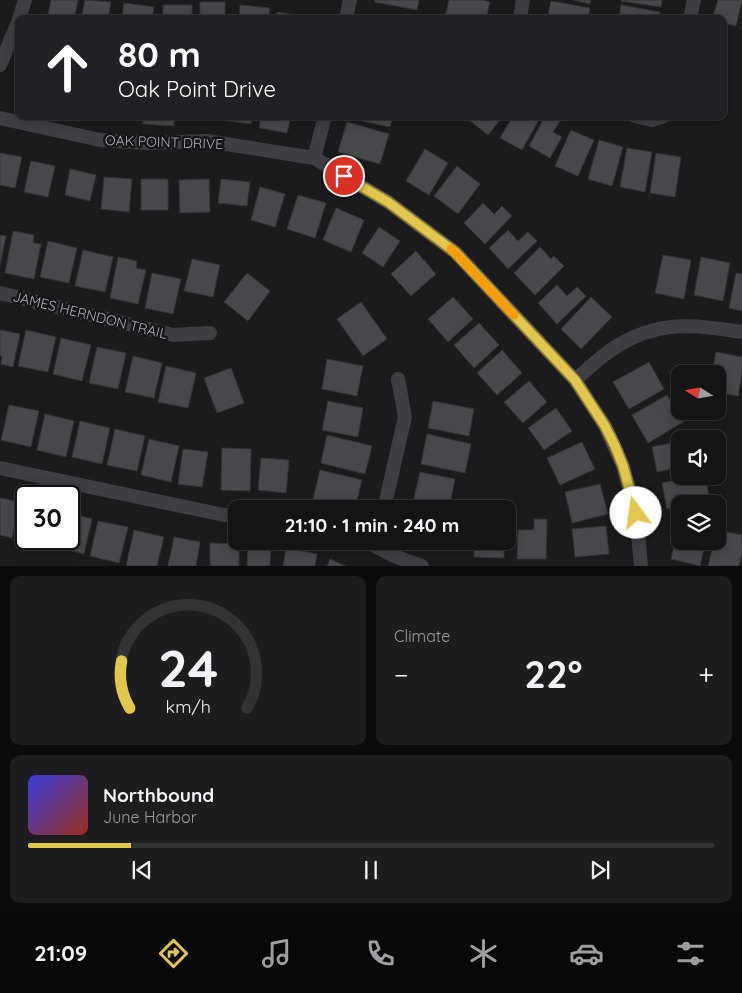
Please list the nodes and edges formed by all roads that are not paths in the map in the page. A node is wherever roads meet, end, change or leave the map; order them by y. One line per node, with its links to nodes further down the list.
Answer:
1 (24, 0): 5 (street)
2 (350, 0): 6 (street)
3 (523, 0): 7 (street)
4 (694, 0): 8 (street)
5 (20, 15)
6 (347, 15)
7 (521, 15)
8 (691, 15)
9 (15, 29): 10 (street)
10 (0, 65)
11 (0, 118): 13 (street, OAK POINT DRIVE)
12 (324, 120): 13 (street)
13 (314, 158): 18 (street, OAK POINT DRIVE)
14 (0, 293): 16 (street, JAMES HERNDON TRAIL)
15 (742, 332): 18 (street)
16 (210, 333)
17 (398, 379): 20 (street)
18 (575, 380): 24 (street, OAK POINT DRIVE)
19 (0, 468): 21 (street)
20 (386, 500)
21 (228, 515)
22 (382, 550): 23 (street)
23 (422, 566)
24 (641, 566)

